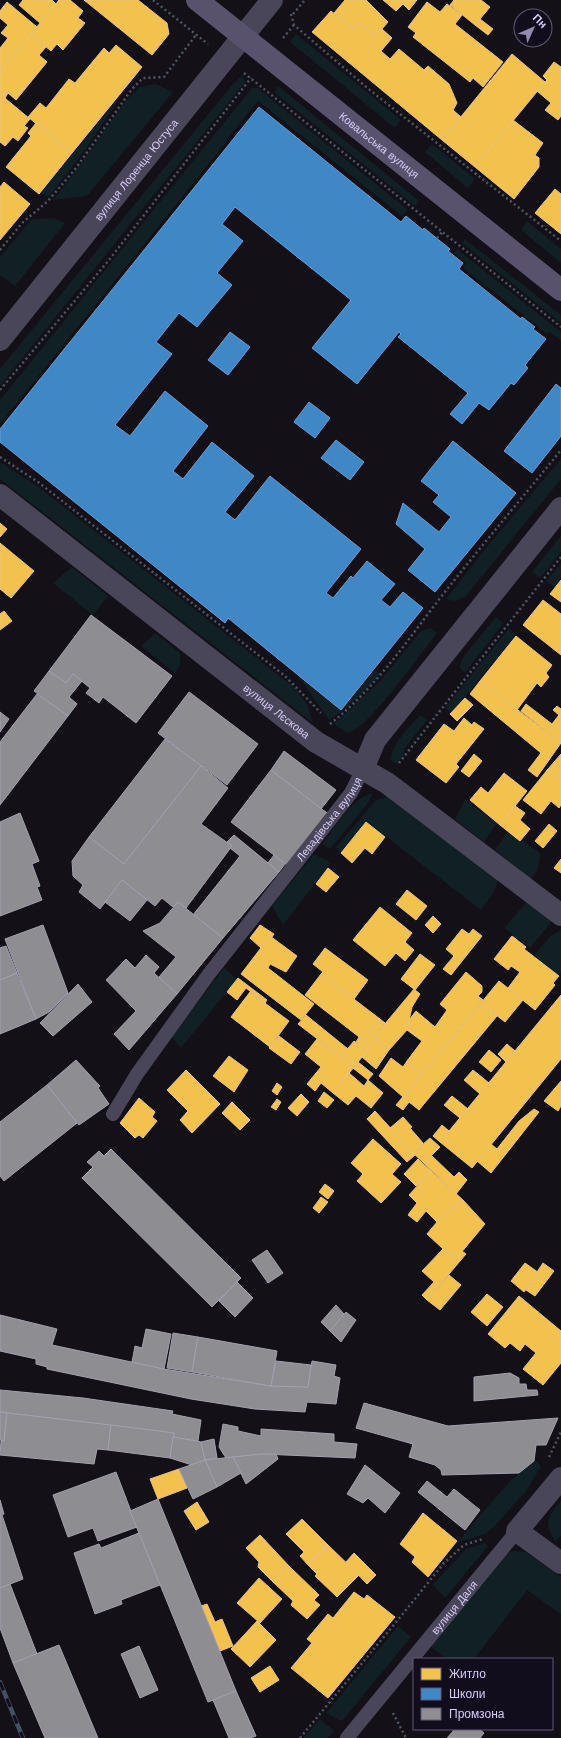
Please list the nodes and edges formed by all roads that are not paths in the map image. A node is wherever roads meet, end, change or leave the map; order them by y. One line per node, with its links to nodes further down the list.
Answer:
1 (197, 0): 3 (street, Ковальська вулиця)
2 (280, 5): 3 (street, вулиця Лоренца Юстуса)
3 (242, 36): 4 (street, Ковальська вулиця); 5 (street, вулиця Лоренца Юстуса)
4 (561, 290)
5 (0, 340)
6 (0, 495): 8 (street, вулиця Лєскова)
7 (561, 508): 8 (street, Левадівська вулиця)
8 (362, 769): 9 (street, вулиця Лєскова); 10 (lane, Левадівська вулиця)
9 (561, 915)
10 (113, 1114)
11 (561, 1478): 12 (street, вулиця Даля)
12 (517, 1531): 13 (street); 14 (lane, вулиця Даля)
13 (561, 1563)
14 (413, 1658)
15 (413, 1658): 16 (lane, вулиця Даля)
16 (347, 1738)

